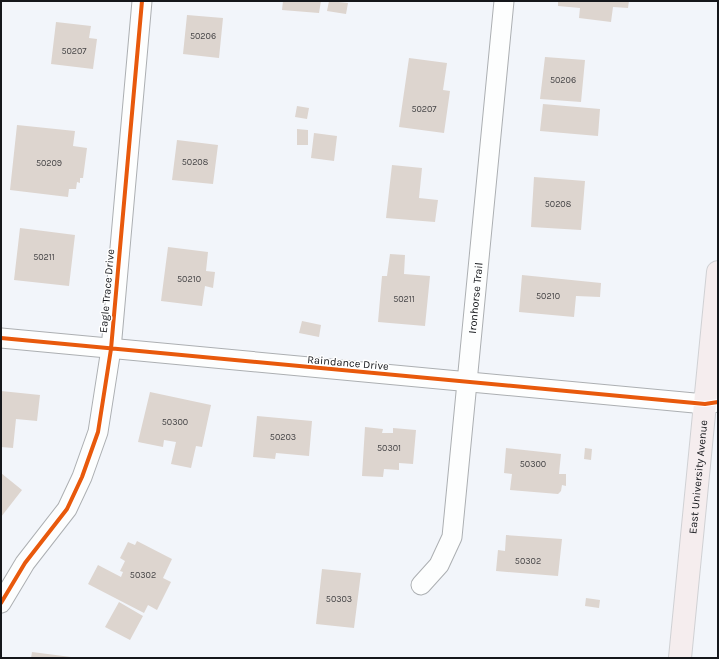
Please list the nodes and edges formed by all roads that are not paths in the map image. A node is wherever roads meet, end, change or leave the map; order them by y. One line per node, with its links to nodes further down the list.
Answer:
1 (142, 1): 5 (street, Eagle Trace Drive)
2 (504, 1): 6 (street, Ironhorse Trail)
3 (718, 272): 7 (main road, East University Avenue)
4 (1, 338): 5 (street, Raindance Drive)
5 (111, 349): 6 (street, Raindance Drive); 9 (street, Eagle Trace Drive)
6 (466, 383): 7 (street, Raindance Drive); 8 (street, Ironhorse Trail)
7 (711, 403): 10 (main road, East University Avenue)
8 (421, 585)
9 (1, 603)
10 (680, 658)

